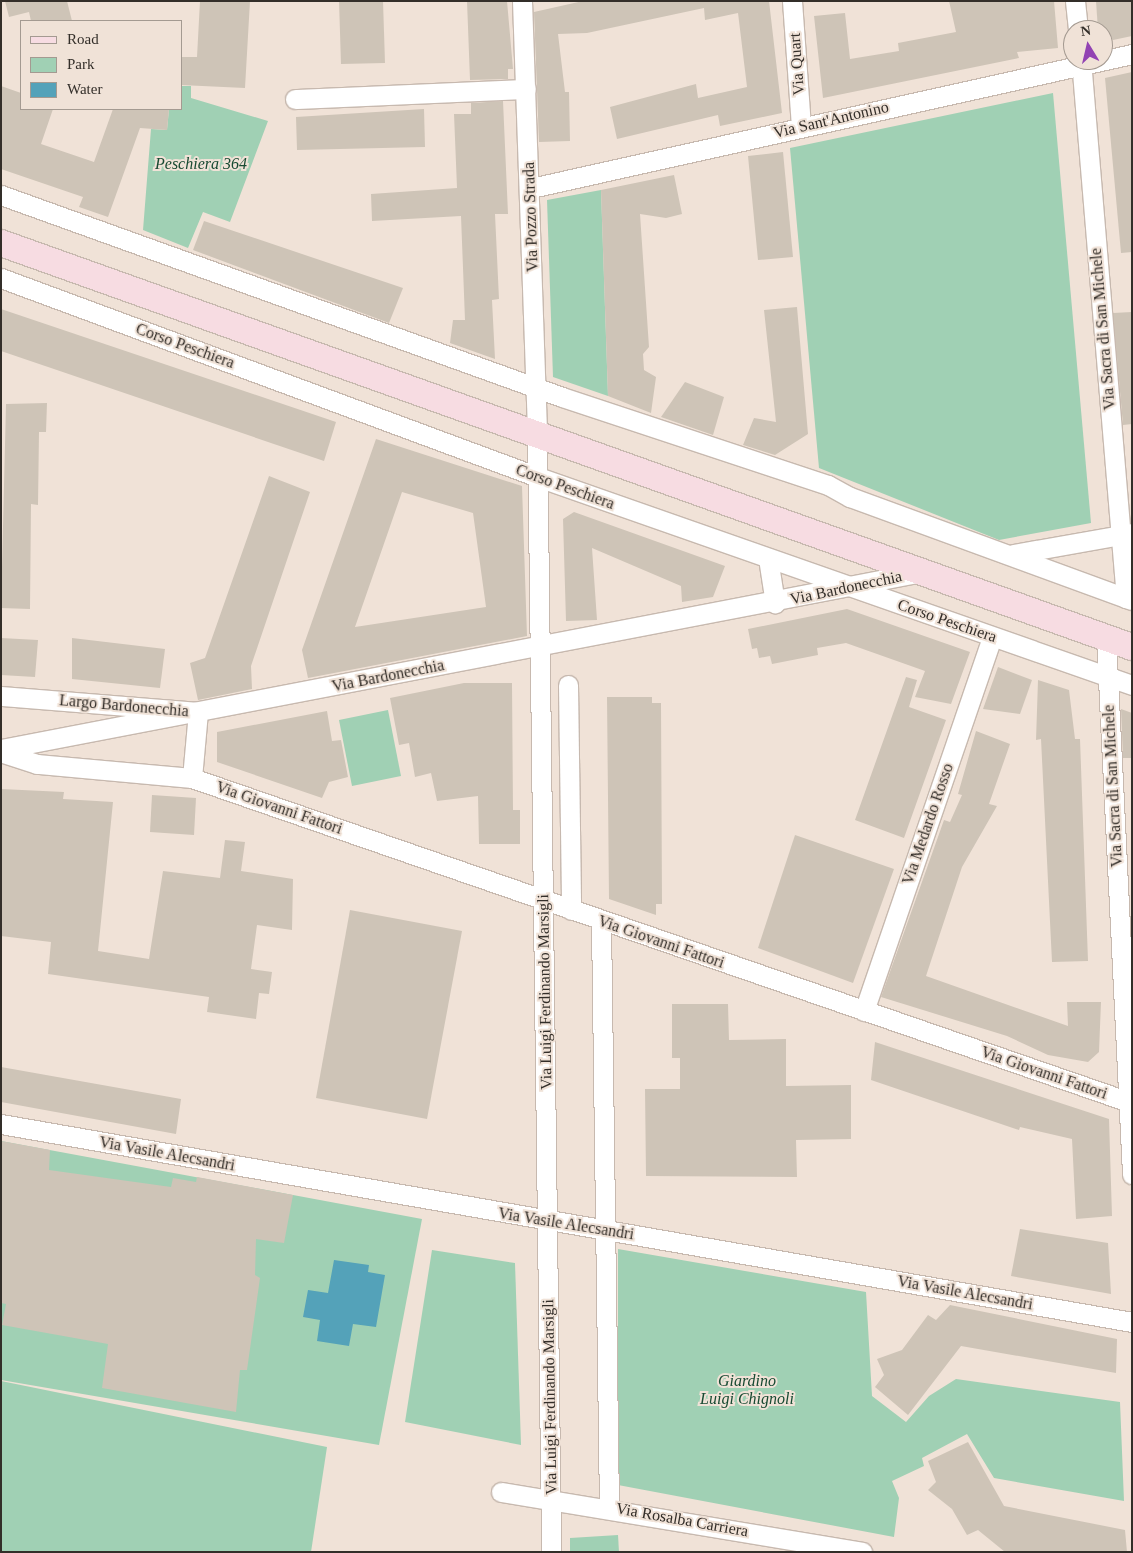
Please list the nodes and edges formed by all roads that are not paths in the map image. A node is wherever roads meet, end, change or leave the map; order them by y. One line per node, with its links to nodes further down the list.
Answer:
1 (522, 1): 9 (street, Via Pozzo Strada)
2 (792, 1): 11 (street, Via Quart)
3 (1075, 1): 4 (street)
4 (1077, 20)
5 (1132, 54): 6 (street, Via Sant'Antonino)
6 (1113, 57)
7 (1063, 66): 11 (street, Via Sant'Antonino)
8 (1082, 70): 19 (street, Via Sacra di San Michele)
9 (526, 89): 10 (street); 12 (street, Via Pozzo Strada)
10 (295, 99)
11 (801, 127): 12 (street, Via Sant'Antonino)
12 (531, 188): 16 (street, Via Pozzo Strada)
13 (1, 195): 16 (street)
14 (1, 242): 17 (main road)
15 (1, 278): 18 (street, Corso Peschiera)
16 (536, 388): 17 (street, Via Pozzo Strada); 20 (street)
17 (537, 432): 18 (street, Via Luigi Ferdinando Marsigli); 22 (main road)
18 (538, 477): 21 (street, Corso Peschiera); 28 (street, Via Luigi Ferdinando Marsigli)
19 (1126, 534): 20 (street); 24 (street, Via Sacra di San Michele)
20 (1013, 554): 24 (street)
21 (768, 558): 23 (street, Corso Peschiera); 25 (street, Via Bardonecchia)
22 (917, 573): 23 (street, Via Bardonecchia); 27 (main road)
23 (854, 588): 25 (street, Via Bardonecchia); 26 (street, Corso Peschiera)
24 (1129, 599)
25 (775, 603): 28 (street, Via Bardonecchia)
26 (992, 638): 30 (street, Corso Peschiera); 40 (street, Via Medardo Rosso)
27 (1106, 638): 29 (main road); 30 (street, Via Sacra di San Michele)
28 (540, 647): 34 (street, Via Bardonecchia); 37 (street, Via Luigi Ferdinando Marsigli)
29 (1132, 647)
30 (1108, 676): 32 (street, Corso Peschiera); 41 (street, Via Sacra di San Michele)
31 (568, 685): 38 (street)
32 (1132, 685)
33 (1, 696): 34 (street, Largo Bardonecchia)
34 (198, 712): 35 (street, Via Bardonecchia); 36 (street, Largo Bardonecchia)
35 (1, 750): 36 (street)
36 (192, 778): 37 (street, Via Giovanni Fattori)
37 (544, 900): 38 (street, Via Giovanni Fattori); 44 (street, Via Luigi Ferdinando Marsigli)
38 (571, 910): 39 (street, Via Giovanni Fattori)
39 (601, 921): 40 (street, Via Giovanni Fattori); 45 (street)
40 (864, 1011): 41 (street, Via Giovanni Fattori)
41 (1131, 1102): 43 (street, Via Sacra di San Michele)
42 (1, 1124): 44 (street, Via Vasile Alecsandri)
43 (1132, 1174)
44 (548, 1222): 45 (street, Via Vasile Alecsandri); 48 (street, Via Luigi Ferdinando Marsigli)
45 (604, 1229): 46 (street, Via Vasile Alecsandri); 49 (street)
46 (1132, 1322)
47 (501, 1492): 48 (street, Via Rosalba Carriera)
48 (551, 1499): 49 (street, Via Rosalba Carriera); 50 (street, Via Luigi Ferdinando Marsigli)
49 (609, 1507): 51 (street, Via Rosalba Carriera)
50 (551, 1552)
51 (862, 1552)

